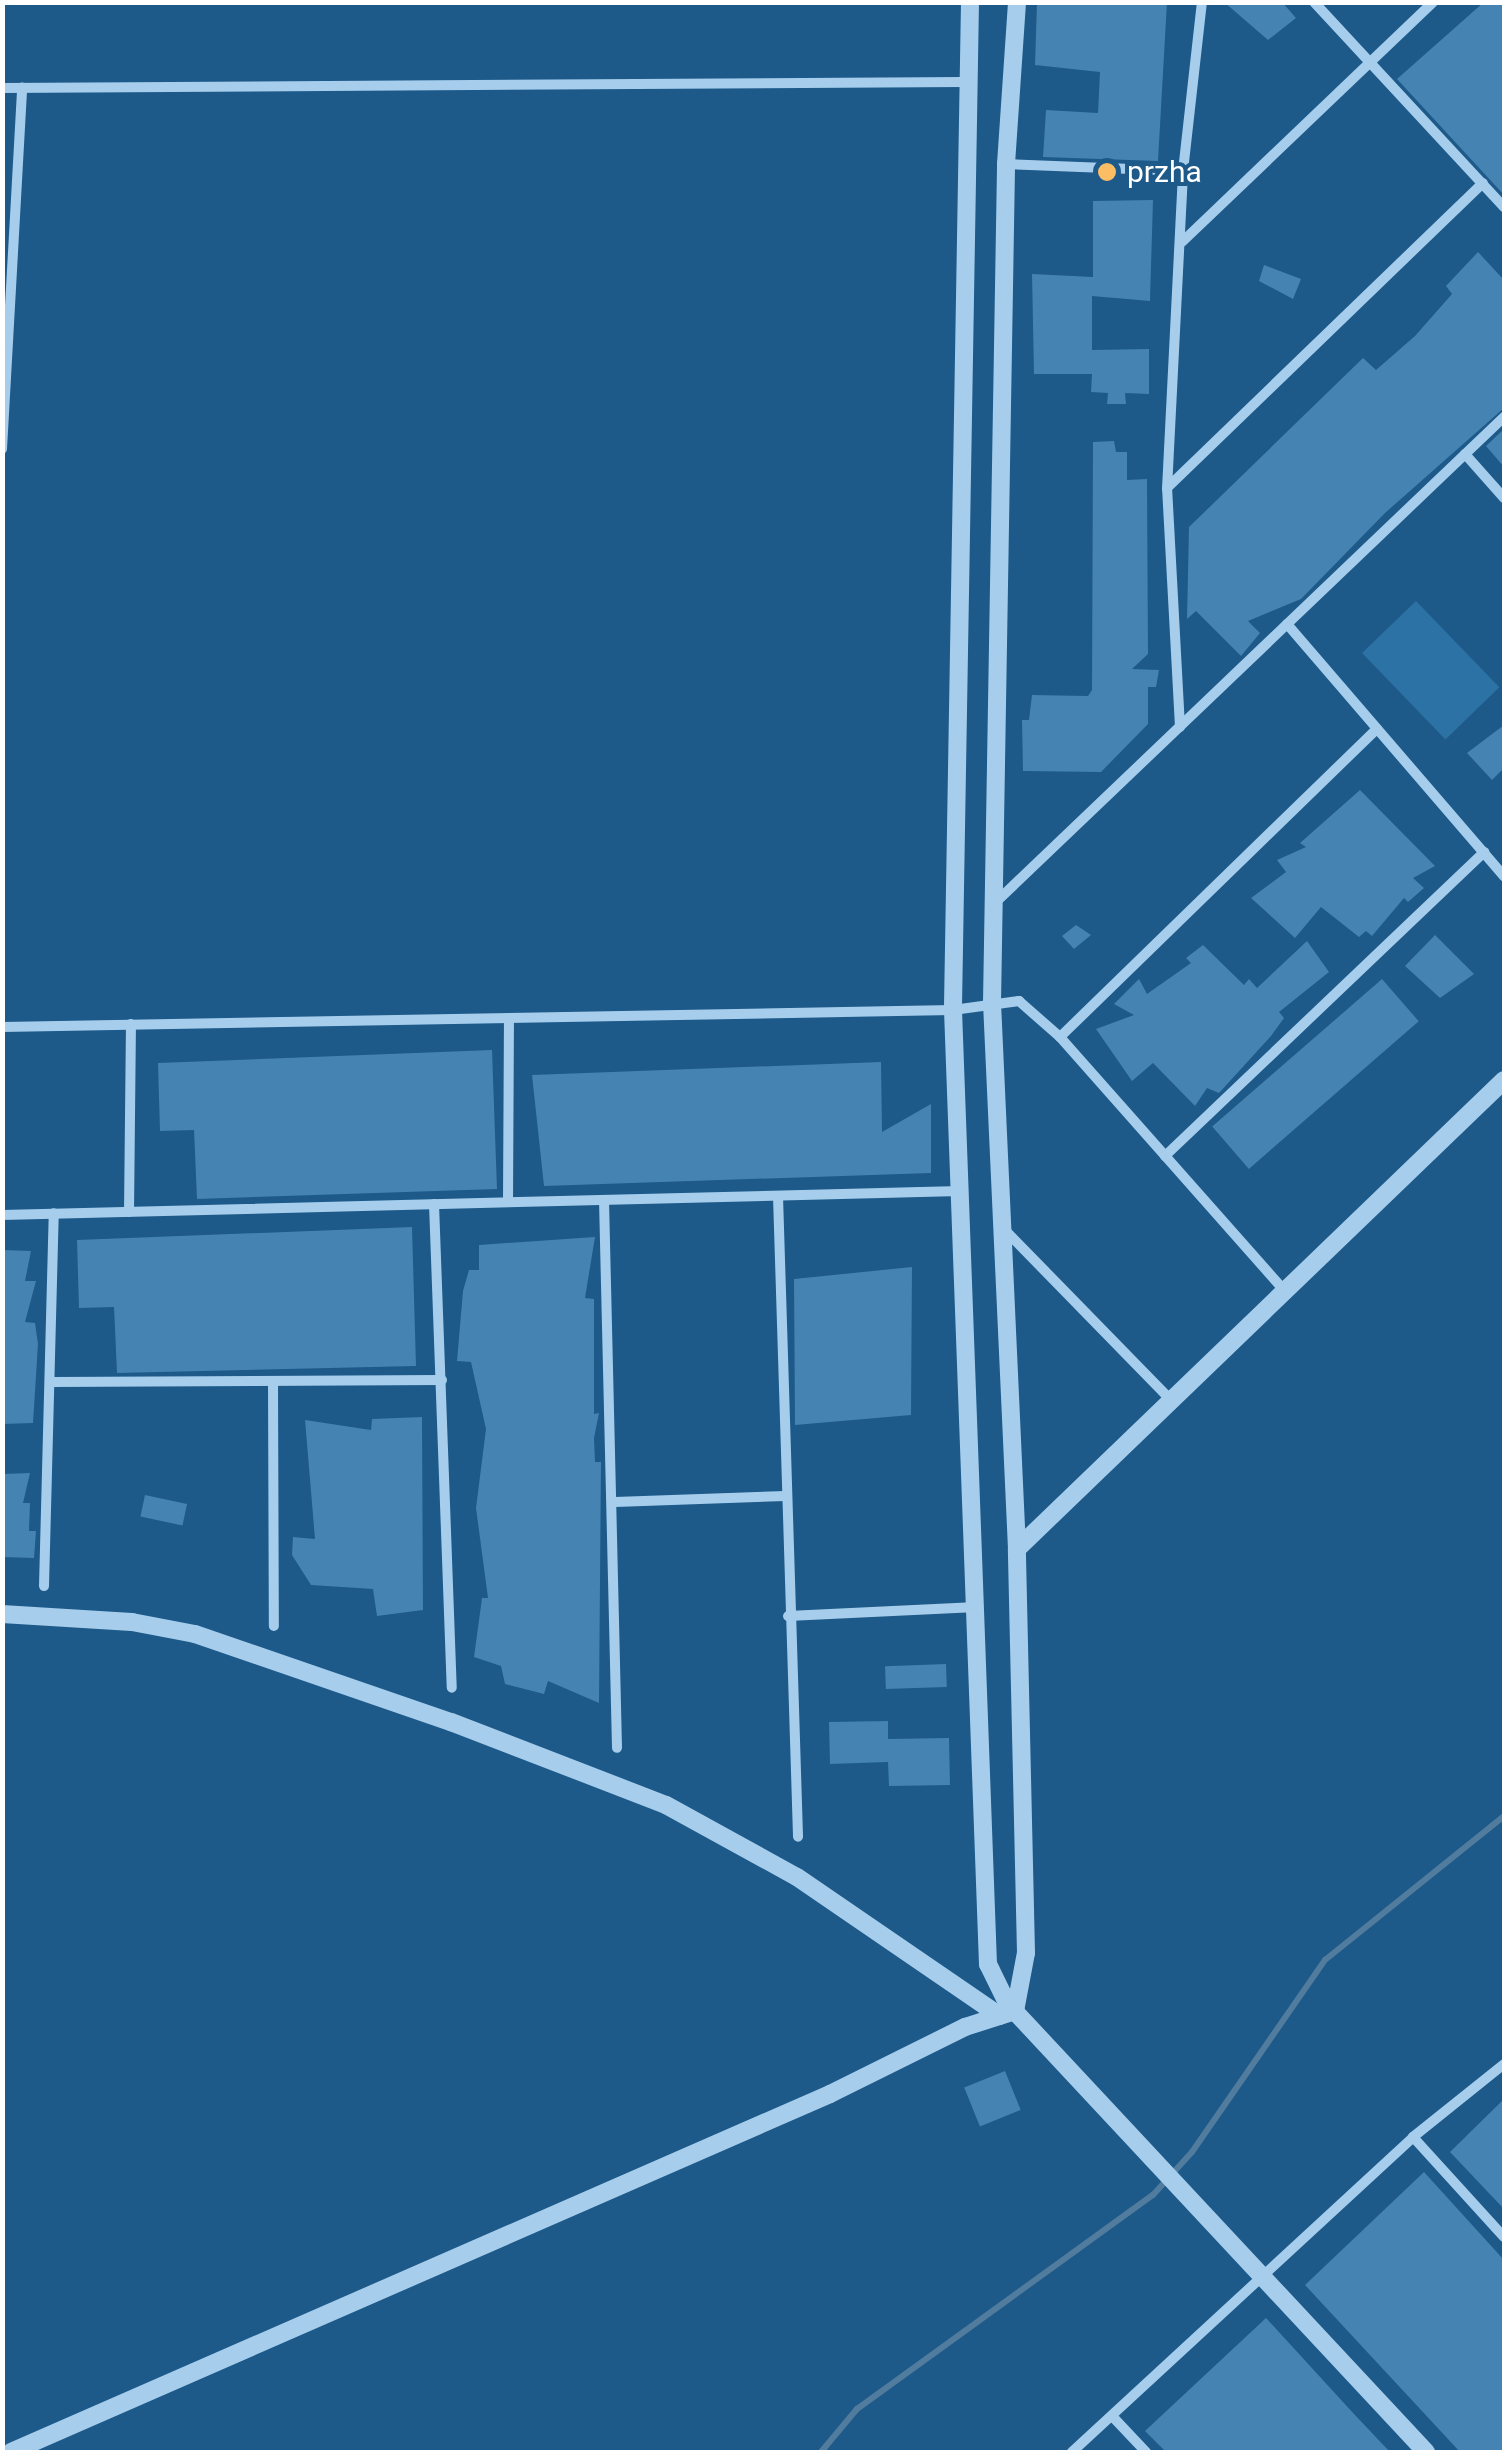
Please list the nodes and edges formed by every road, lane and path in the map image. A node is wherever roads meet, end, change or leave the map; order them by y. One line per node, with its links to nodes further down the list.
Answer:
1 (970, 2): 7 (street)
2 (1016, 2): 10 (street)
3 (1202, 2): 11 (street)
4 (1314, 2): 6 (street)
5 (1433, 2): 6 (street)
6 (1372, 61): 12 (street); 14 (street)
7 (964, 82): 9 (street); 28 (street)
8 (2, 88): 9 (street)
9 (22, 88): 16 (street)
10 (1006, 164): 11 (street); 26 (street)
11 (1183, 170): 14 (street)
12 (1483, 183): 13 (street); 19 (street)
13 (1504, 207)
14 (1182, 242): 19 (street)
15 (1504, 417): 18 (street)
16 (3, 439): 17 (street)
17 (2, 450)
18 (1465, 454): 20 (street); 21 (street)
19 (1167, 489): 22 (street)
20 (1504, 498)
21 (1287, 624): 22 (street); 23 (street)
22 (1180, 726): 26 (street)
23 (1378, 728): 24 (street); 32 (street)
24 (1484, 852): 25 (street); 34 (street)
25 (1504, 876)
26 (994, 904): 27 (street)
27 (992, 1003): 28 (street); 32 (street); 43 (street)
28 (953, 1010): 29 (street); 35 (street)
29 (508, 1018): 30 (street); 38 (street)
30 (130, 1024): 31 (street); 40 (street)
31 (2, 1027)
32 (1060, 1037): 34 (street)
33 (1504, 1080): 44 (street)
34 (1165, 1156): 44 (street)
35 (960, 1191): 36 (street); 53 (street)
36 (778, 1196): 37 (street); 49 (street)
37 (604, 1200): 38 (street); 50 (street)
38 (508, 1202): 39 (street)
39 (434, 1204): 40 (street); 45 (street)
40 (129, 1212): 41 (street)
41 (54, 1214): 42 (street); 47 (street)
42 (2, 1215)
43 (1002, 1227): 48 (street); 51 (street)
44 (1284, 1290): 48 (street)
45 (442, 1380): 46 (street); 57 (street)
46 (274, 1381): 47 (street); 56 (street)
47 (52, 1382): 52 (street)
48 (1170, 1400): 51 (street)
49 (785, 1496): 50 (street); 55 (street)
50 (616, 1502): 58 (street)
51 (1016, 1549): 60 (street)
52 (44, 1586)
53 (978, 1607): 55 (street); 60 (street)
54 (2, 1614): 60 (street)
55 (788, 1616): 59 (street)
56 (274, 1626)
57 (452, 1688)
58 (617, 1748)
59 (798, 1837)
60 (1008, 2013): 64 (street); 66 (street)
61 (1504, 2064): 62 (street)
62 (1413, 2137): 63 (street); 64 (street)
63 (1504, 2236)
64 (1264, 2279): 65 (street); 69 (street)
65 (1112, 2416): 67 (street); 68 (street)
66 (11, 2452)
67 (1072, 2452)
68 (1146, 2452)
69 (1426, 2452)

